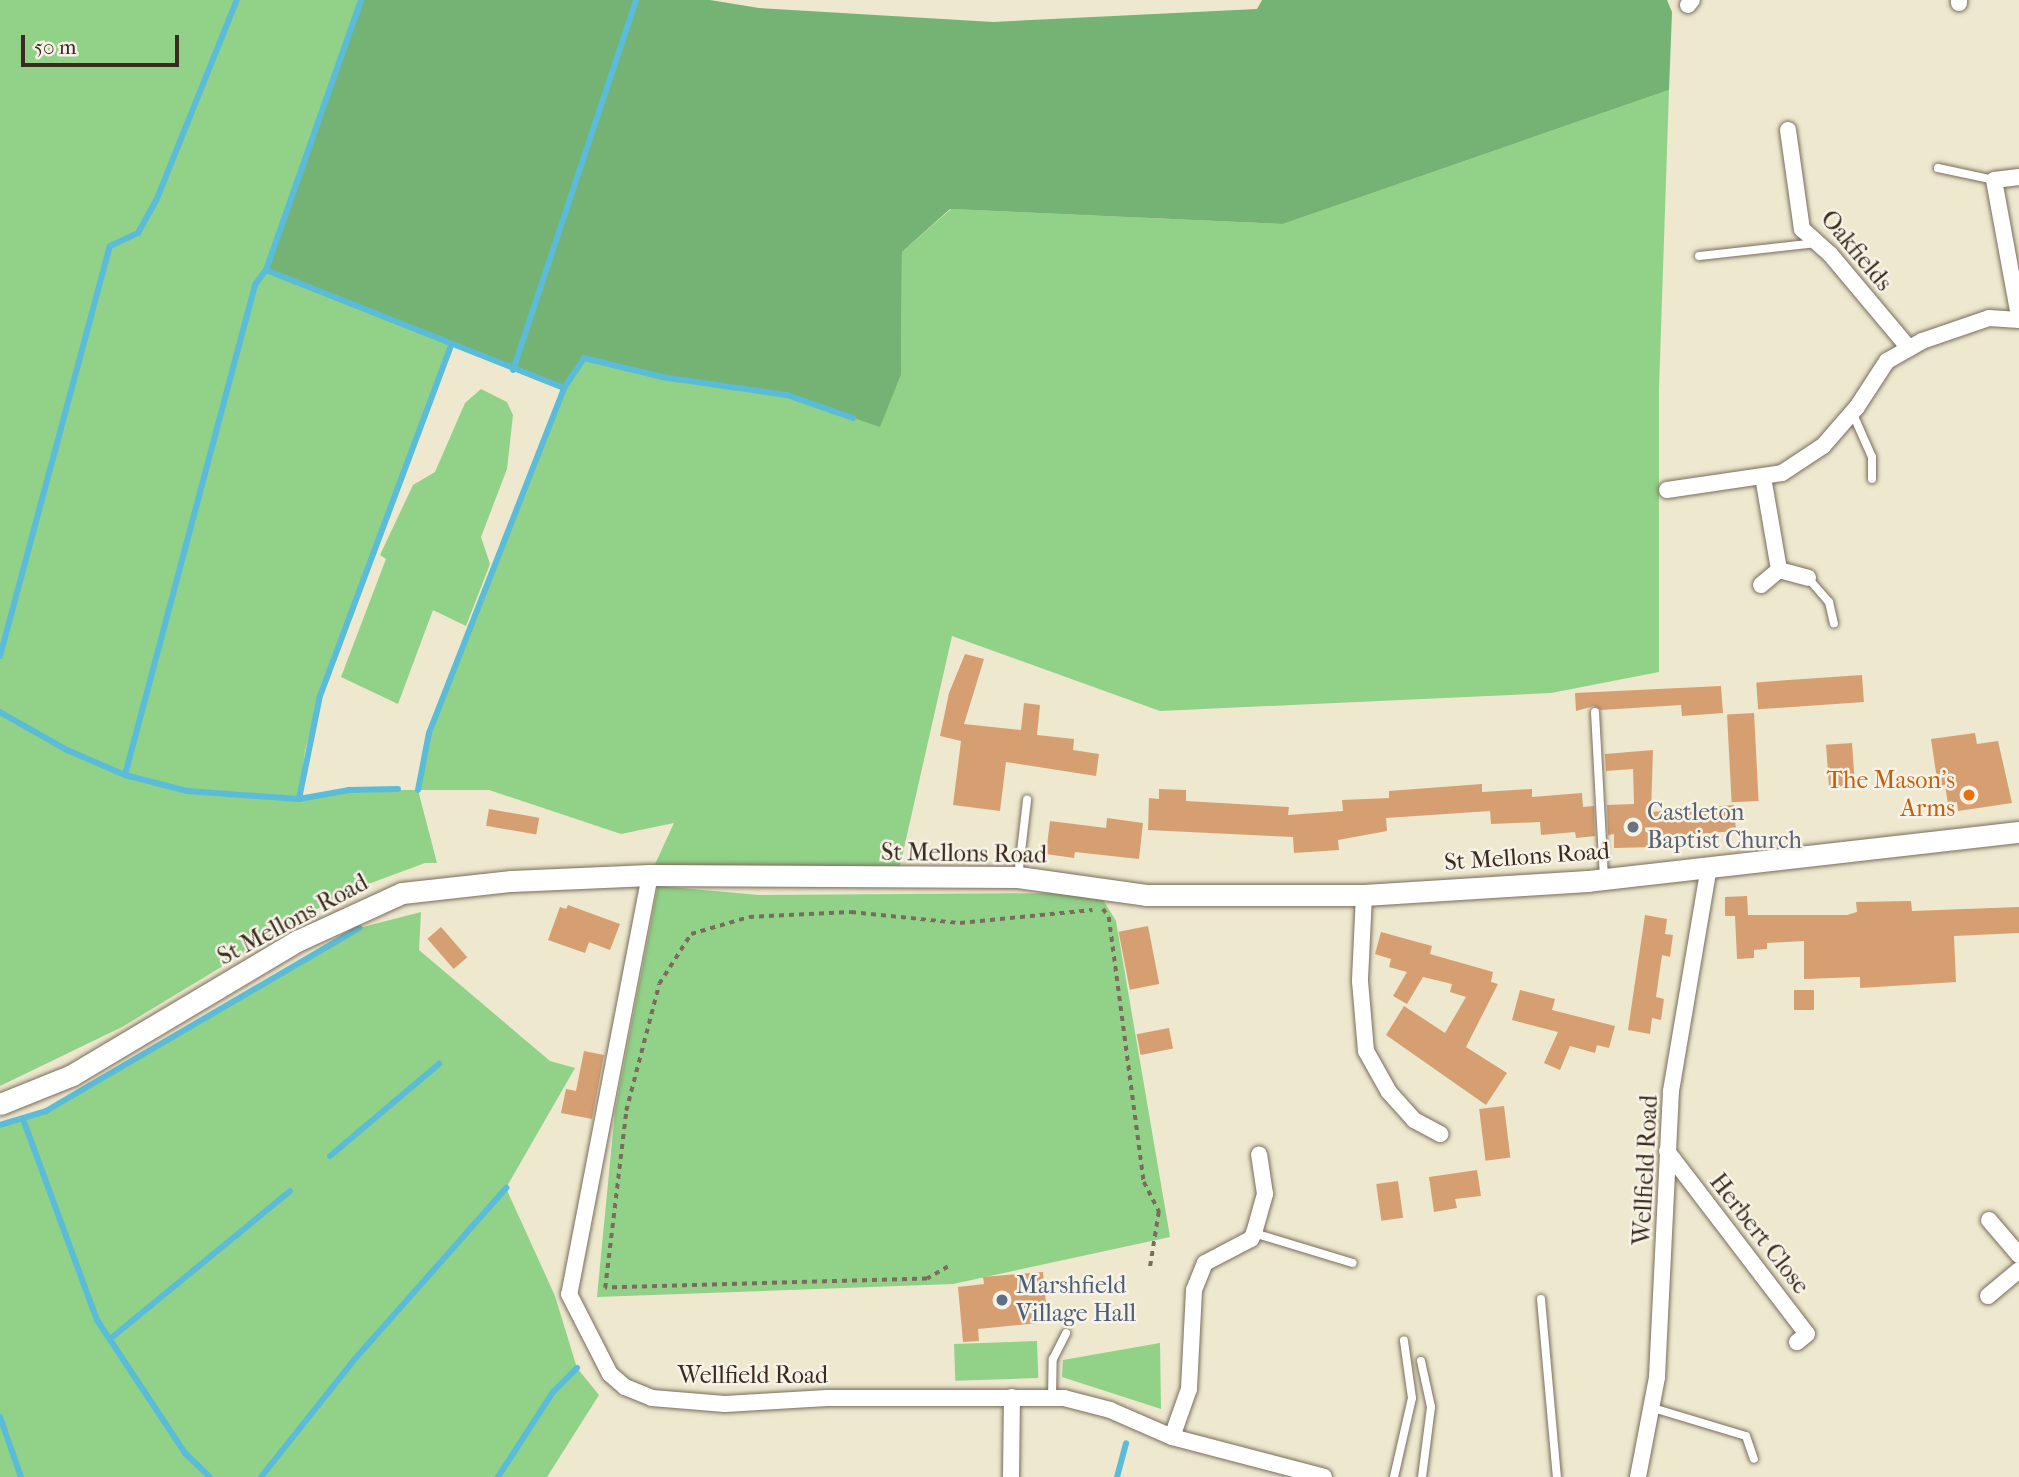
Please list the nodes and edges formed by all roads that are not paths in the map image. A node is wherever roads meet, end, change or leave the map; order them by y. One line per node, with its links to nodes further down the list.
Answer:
1 (1788, 130): 5 (street, Oakfields)
2 (1938, 168): 4 (lane)
3 (2019, 177): 4 (street)
4 (1994, 180): 7 (street)
5 (1817, 243): 6 (lane); 8 (street, Oakfields)
6 (1699, 256)
7 (2019, 318): 8 (street)
8 (1909, 348): 9 (street)
9 (1852, 412): 10 (street); 11 (lane)
10 (1763, 477): 12 (street); 13 (street)
11 (1872, 479)
12 (1667, 490)
13 (1779, 570): 14 (street); 15 (street)
14 (1808, 578): 16 (lane)
15 (1761, 585)
16 (1835, 623)
17 (1595, 712): 23 (lane)
18 (1027, 800): 22 (lane)
19 (2019, 832): 20 (street, St Mellons Road)
20 (1709, 867): 23 (street, St Mellons Road); 27 (street, Wellfield Road)
21 (650, 875): 22 (street, St Mellons Road); 25 (street, St Mellons Road); 40 (street, Wellfield Road)
22 (1018, 877): 24 (street, St Mellons Road)
23 (1604, 879): 24 (street, St Mellons Road)
24 (1364, 895): 26 (street)
25 (0, 1104)
26 (1440, 1134)
27 (1667, 1152): 38 (street, Herbert Close); 42 (street, Wellfield Road)
28 (1259, 1154): 30 (street)
29 (1989, 1220): 31 (street)
30 (1254, 1233): 32 (lane); 43 (street)
31 (2019, 1255)
32 (1353, 1263)
33 (2019, 1270): 34 (street)
34 (1988, 1296)
35 (1541, 1299): 49 (lane)
36 (1066, 1333): 41 (lane)
37 (1404, 1341): 47 (lane)
38 (1797, 1342)
39 (1421, 1361): 48 (lane)
40 (1012, 1396): 41 (street, Wellfield Road); 45 (street)
41 (1052, 1398): 43 (street, Wellfield Road)
42 (1653, 1408): 44 (lane); 50 (street, Wellfield Road)
43 (1172, 1437): 46 (street, Wellfield Road)
44 (1754, 1458)
45 (1011, 1477)
46 (1324, 1477)
47 (1394, 1477)
48 (1422, 1477)
49 (1557, 1477)
50 (1639, 1477)

